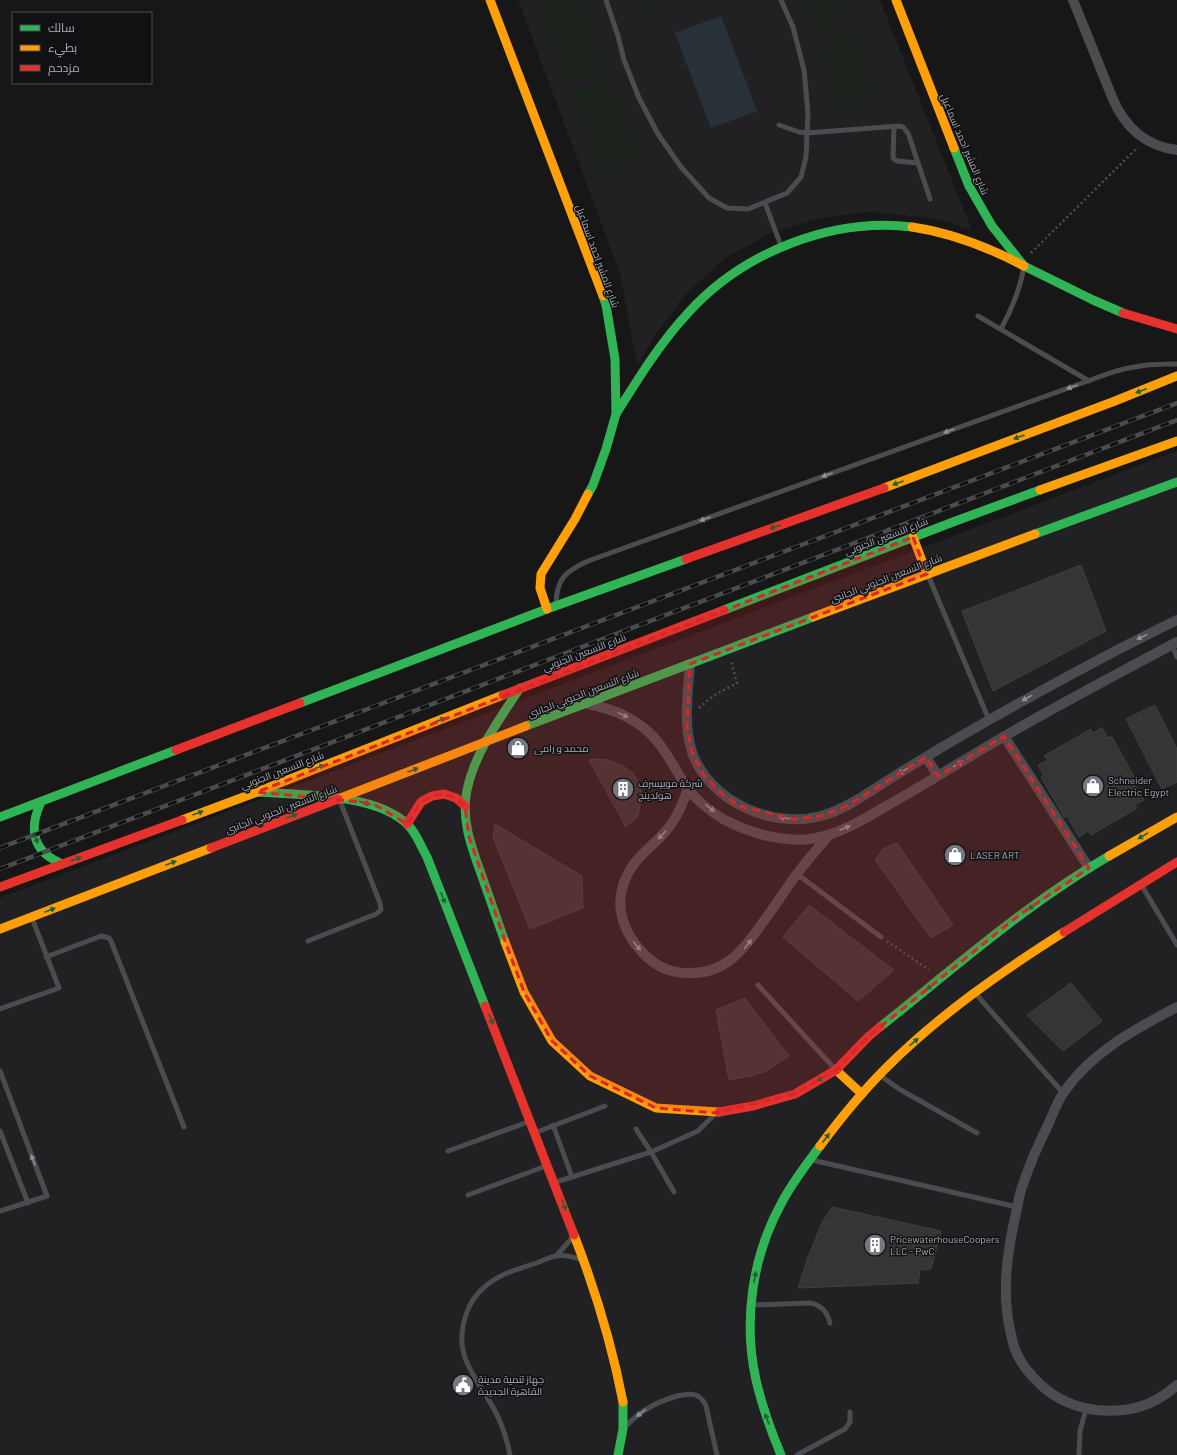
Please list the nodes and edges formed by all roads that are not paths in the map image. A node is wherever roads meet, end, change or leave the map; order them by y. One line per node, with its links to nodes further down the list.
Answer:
1 (490, 0): 20 (main road, شارع المشير احمد اسماعيل)
2 (606, 0): 12 (lane)
3 (781, 0): 8 (lane)
4 (896, 0): 13 (main road, شارع المشير احمد اسماعيل)
5 (1074, 0): 9 (street)
6 (780, 125): 8 (lane)
7 (894, 126): 8 (lane); 10 (lane); 10 (lane)
8 (807, 133): 12 (lane)
9 (1177, 150)
10 (918, 163): 11 (lane)
11 (930, 199)
12 (765, 203): 15 (lane)
13 (992, 226): 14 (main road); 16 (main road, شارع المشير احمد اسماعيل)
14 (978, 244): 15 (main road); 16 (main road)
15 (781, 247): 22 (main road)
16 (1024, 266): 18 (lane); 19 (main road, شارع المشير احمد اسماعيل)
17 (978, 316): 18 (lane)
18 (1001, 328): 24 (lane)
19 (1177, 330)
20 (616, 359): 22 (main road); 25 (main road, شارع المشير احمد اسماعيل)
21 (1177, 364): 24 (lane)
22 (633, 374): 25 (main road)
23 (1177, 376): 30 (main road, one-way to 30)
24 (1089, 380): 30 (lane, one-way to 30)
25 (616, 414): 31 (main road, شارع المشير احمد اسماعيل)
26 (1177, 441): 28 (main road, شارع التسعين الجنوبي)
27 (1177, 482): 29 (main road, شارع التسعين الجنوبي الجانبى)
28 (913, 537): 29 (main road); 36 (main road, شارع التسعين الجنوبي)
29 (927, 574): 35 (main road, شارع التسعين الجنوبي الجانبى); 38 (lane)
30 (556, 606): 31 (main road)
31 (546, 609): 46 (main road)
32 (1177, 620): 38 (street, one-way to 38)
33 (1174, 644): 34 (lane); 39 (street)
34 (1177, 657)
35 (690, 664): 37 (main road, شارع التسعين الجنوبي الجانبى); 41 (street, one-way to 35)
36 (520, 688): 40 (main road); 44 (main road, شارع التسعين الجنوبي, one-way to 36)
37 (586, 704): 40 (main road, شارع التسعين الجنوبي الجانبى); 43 (street, one-way to 43)
38 (989, 720): 41 (street)
39 (1004, 736): 42 (street, one-way to 39); 54 (street)
40 (486, 742): 45 (main road, شارع التسعين الجنوبي الجانبى, one-way to 40); 47 (main road)
41 (926, 757): 42 (street)
42 (938, 776): 51 (street, one-way to 42)
43 (688, 790): 51 (street, one-way to 51); 55 (street, one-way to 55)
44 (257, 792): 45 (main road); 53 (main road, شارع التسعين الجنوبي, one-way to 44)
45 (339, 798): 50 (main road, one-way to 50); 58 (main road, شارع التسعين الجنوبي الجانبى, one-way to 45); 61 (lane)
46 (42, 802): 48 (main road); 53 (main road, one-way to 53)
47 (465, 806): 50 (main road); 74 (main road)
48 (0, 817)
49 (1177, 817): 54 (main road, one-way to 54)
50 (407, 824): 75 (main road, one-way to 75)
51 (829, 835): 55 (street)
52 (1177, 862): 56 (main road)
53 (62, 864): 57 (main road, شارع التسعين الجنوبي)
54 (1089, 868): 68 (main road, one-way to 68)
55 (797, 874): 60 (lane)
56 (1141, 884): 62 (lane); 65 (main road)
57 (0, 887)
58 (32, 918): 59 (main road, شارع التسعين الجنوبي الجانبى); 63 (lane)
59 (0, 929)
60 (881, 937)
61 (308, 941)
62 (1177, 945)
63 (46, 957): 67 (lane); 77 (lane)
64 (758, 985): 68 (lane)
65 (975, 993): 70 (main road, one-way to 65); 71 (lane)
66 (1177, 1006): 71 (street)
67 (0, 1009)
68 (836, 1070): 72 (main road); 74 (main road, one-way to 74)
69 (0, 1072): 90 (lane, one-way to 69)
70 (880, 1075): 72 (main road); 81 (lane)
71 (1063, 1093): 91 (street)
72 (862, 1094): 84 (main road, one-way to 72)
73 (605, 1106): 76 (lane)
74 (715, 1114): 83 (lane)
75 (531, 1121): 80 (main road); 82 (lane)
76 (553, 1126): 80 (lane); 86 (lane)
77 (184, 1127)
78 (636, 1129): 83 (lane)
79 (0, 1131): 90 (lane)
80 (536, 1132): 85 (main road)
81 (977, 1134)
82 (448, 1151)
83 (651, 1152): 86 (lane); 88 (lane)
84 (810, 1160): 91 (lane); 96 (main road, one-way to 84)
85 (548, 1165): 87 (main road); 89 (lane)
86 (572, 1177): 87 (lane)
87 (555, 1183): 93 (main road, one-way to 93)
88 (674, 1192)
89 (468, 1195)
90 (28, 1203): 92 (lane)
91 (1017, 1207): 99 (street)
92 (0, 1211)
93 (575, 1235): 94 (lane); 95 (main road)
94 (556, 1256): 95 (lane); 102 (lane)
95 (584, 1260): 101 (main road)
96 (751, 1305): 97 (lane); 105 (main road, one-way to 96)
97 (830, 1323)
98 (1177, 1385): 99 (street)
99 (1086, 1409): 107 (lane)
100 (850, 1412): 106 (lane)
101 (623, 1429): 103 (main road); 104 (lane, one-way to 101)
102 (510, 1455)
103 (618, 1455)
104 (717, 1455)
105 (781, 1455)
106 (797, 1455)
107 (1079, 1455)

